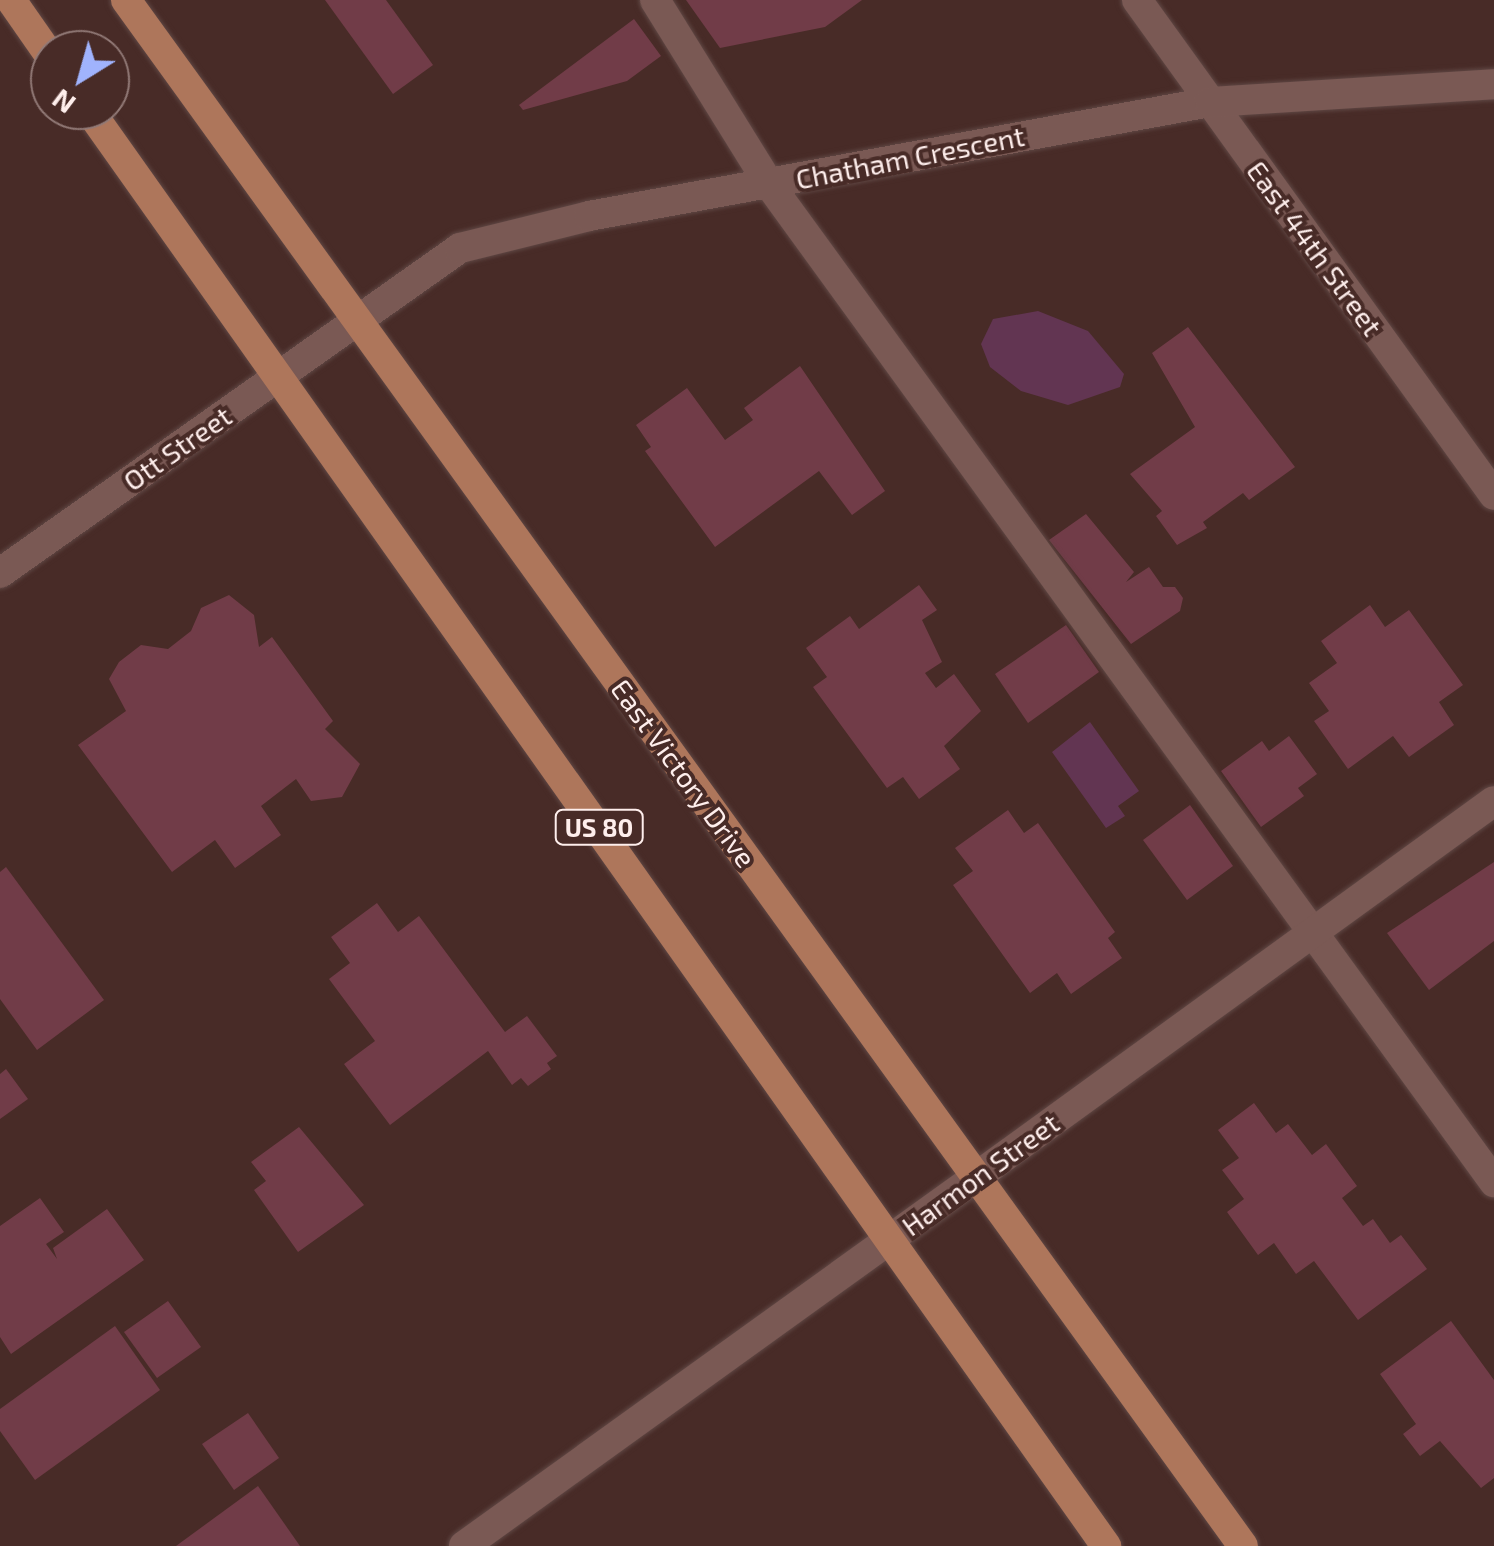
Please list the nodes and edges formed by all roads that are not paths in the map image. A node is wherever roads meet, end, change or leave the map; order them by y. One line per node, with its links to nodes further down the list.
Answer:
1 (10, 0): 5 (main road)
2 (126, 0): 10 (main road, East Victory Drive)
3 (655, 0): 9 (street)
4 (1137, 0): 7 (street, East 44th Street)
5 (31, 30)
6 (1494, 84): 7 (street, Chatham Crescent)
7 (1210, 102): 9 (street, Chatham Crescent); 12 (street, East 44th Street)
8 (103, 130): 11 (main road, US 80)
9 (770, 184): 10 (street, Chatham Crescent); 15 (street)
10 (354, 324): 11 (street, Ott Street); 16 (main road, East Victory Drive)
11 (278, 377): 13 (street, Ott Street); 18 (main road, US 80)
12 (1494, 495)
13 (0, 573)
14 (1494, 802): 15 (street, Harmon Street)
15 (1312, 932): 16 (street, Harmon Street); 17 (street)
16 (980, 1175): 18 (street, Harmon Street); 21 (main road, East Victory Drive)
17 (1494, 1182)
18 (888, 1240): 19 (street, Harmon Street); 20 (main road, US 80)
19 (464, 1546)
20 (1106, 1546)
21 (1243, 1546)

